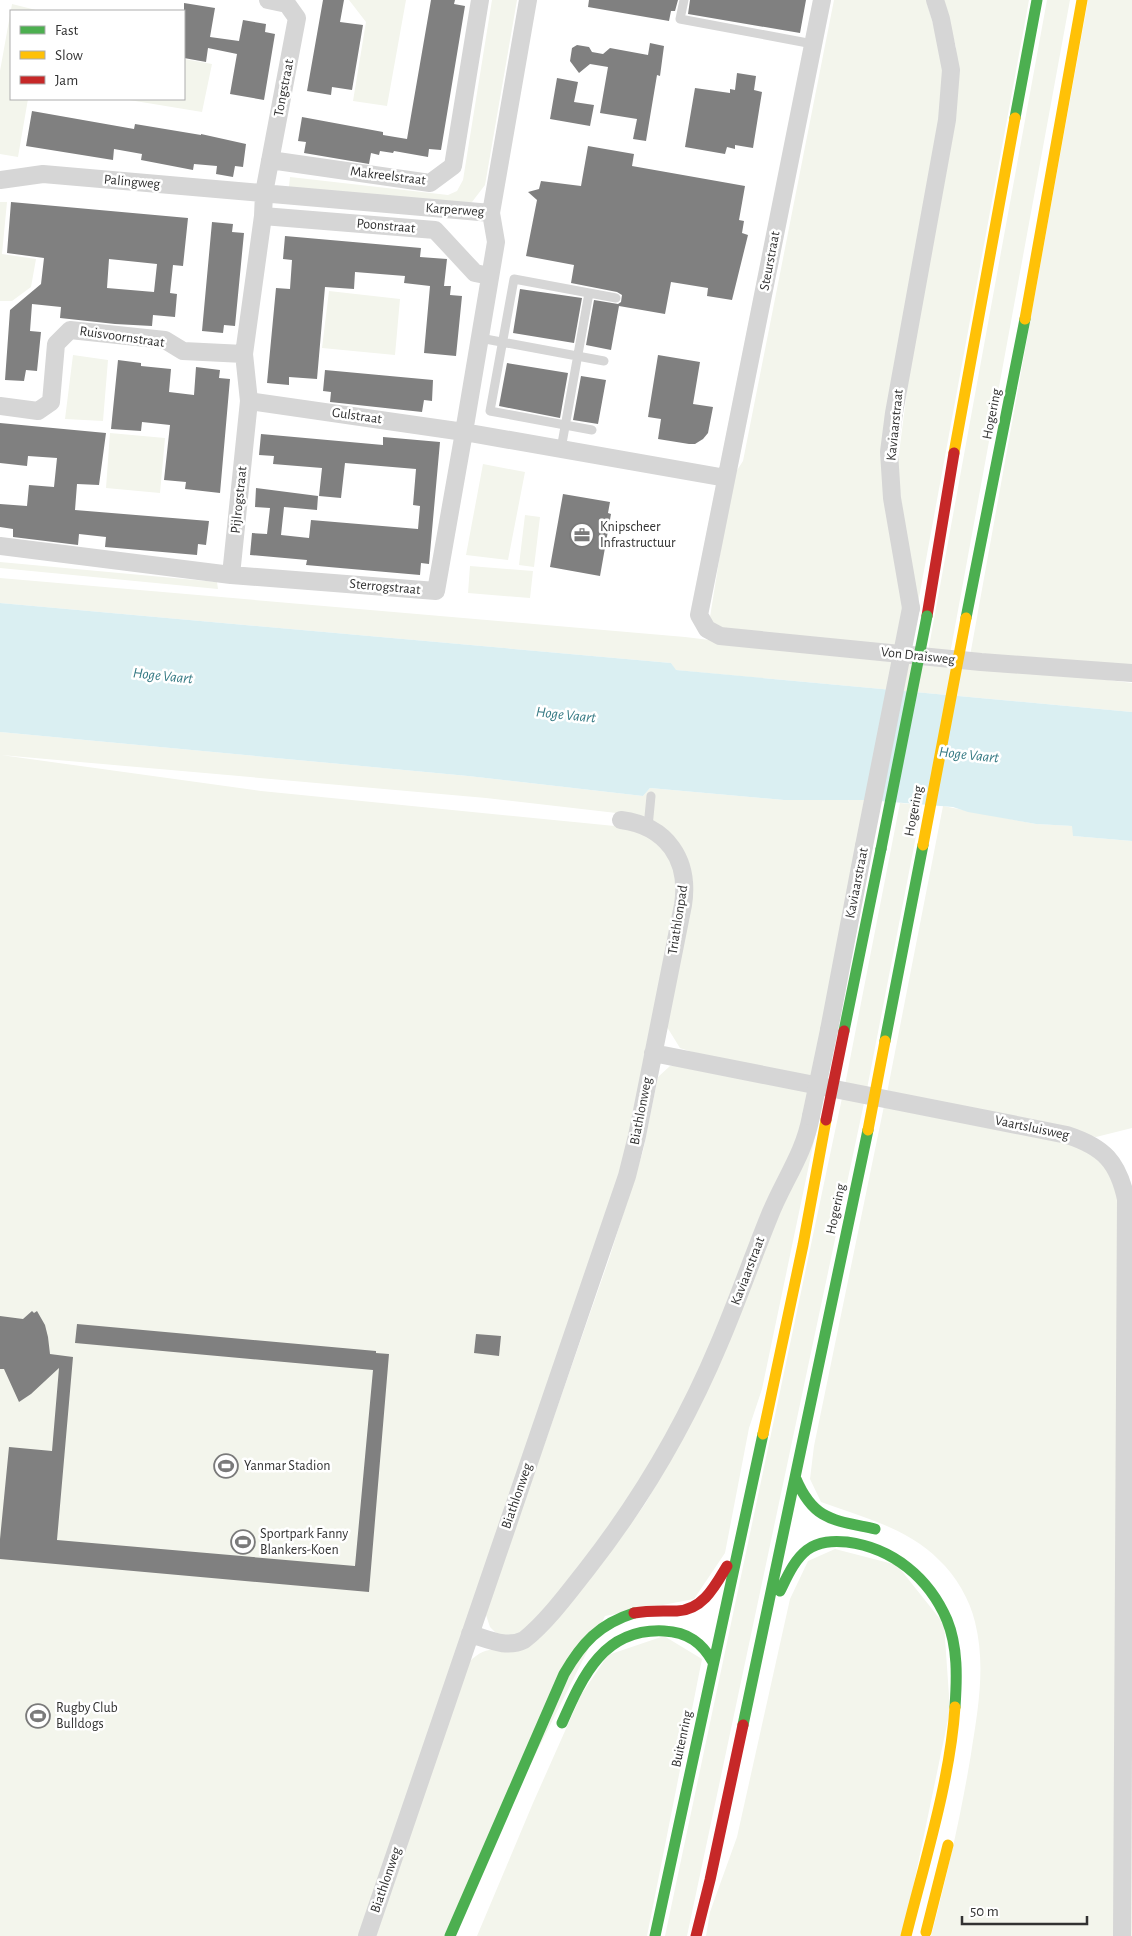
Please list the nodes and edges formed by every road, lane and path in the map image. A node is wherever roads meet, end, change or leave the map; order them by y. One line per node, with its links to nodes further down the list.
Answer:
1 (268, 0): 10 (street, Tongstraat)
2 (480, 0): 10 (street, Makreelstraat)
3 (528, 0): 13 (street, Karperweg)
4 (684, 0): 9 (lane)
5 (822, 0): 9 (street, Steurstraat)
6 (934, 0): 37 (street, Kaviaarstraat, bridge)
7 (1037, 0): 37 (highway, Hogering, bridge)
8 (1082, 0): 40 (highway, Hogering, bridge)
9 (813, 44): 29 (street, Steurstraat)
10 (270, 160): 12 (street, Tongstraat)
11 (0, 180): 12 (street, Palingweg)
12 (264, 193): 13 (street, Karperweg); 14 (street, Pijlrogstraat)
13 (491, 213): 15 (street)
14 (263, 216): 15 (street, Poonstraat); 20 (street, Pijlrogstraat)
15 (490, 276): 18 (street)
16 (590, 293): 17 (lane); 19 (lane); 21 (lane)
17 (616, 298)
18 (480, 338): 19 (lane); 27 (street)
19 (502, 342): 21 (lane); 25 (lane)
20 (244, 354): 23 (street, Pijlrogstraat); 24 (street, Ruisvoornstraat)
21 (578, 356): 22 (lane); 25 (lane)
22 (604, 361)
23 (249, 401): 27 (street, Gulstraat); 31 (street, Pijlrogstraat)
24 (0, 406)
25 (565, 425): 26 (lane); 28 (lane)
26 (592, 430)
27 (464, 432): 28 (street); 31 (street, Sterrogstraat)
28 (561, 449): 29 (street)
29 (726, 478): 32 (street, Steurstraat)
30 (0, 546): 31 (street)
31 (231, 574)
32 (707, 630): 33 (street, Von Draisweg)
33 (1132, 673)
34 (651, 796): 36 (lane)
35 (621, 820): 36 (street, Triathlonpad)
36 (648, 827): 38 (street, Triathlonpad)
37 (872, 848): 39 (street, Kaviaarstraat, bridge)
38 (653, 1053): 44 (street, Biathlonweg); 54 (street, Vaartsluisweg)
39 (818, 1118): 42 (highway, Hogering); 44 (street, Kaviaarstraat)
40 (796, 1479): 41 (highway); 43 (highway, Hogering)
41 (884, 1532)
42 (737, 1547): 45 (highway, Buitenring); 49 (highway)
43 (763, 1626): 51 (highway); 52 (highway)
44 (470, 1634): 48 (street, Biathlonweg)
45 (713, 1662): 46 (highway); 50 (highway, Buitenring)
46 (556, 1738)
47 (950, 1835): 53 (highway)
48 (367, 1936)
49 (450, 1936)
50 (655, 1936)
51 (696, 1936)
52 (906, 1936)
53 (925, 1936)
54 (1122, 1936)

